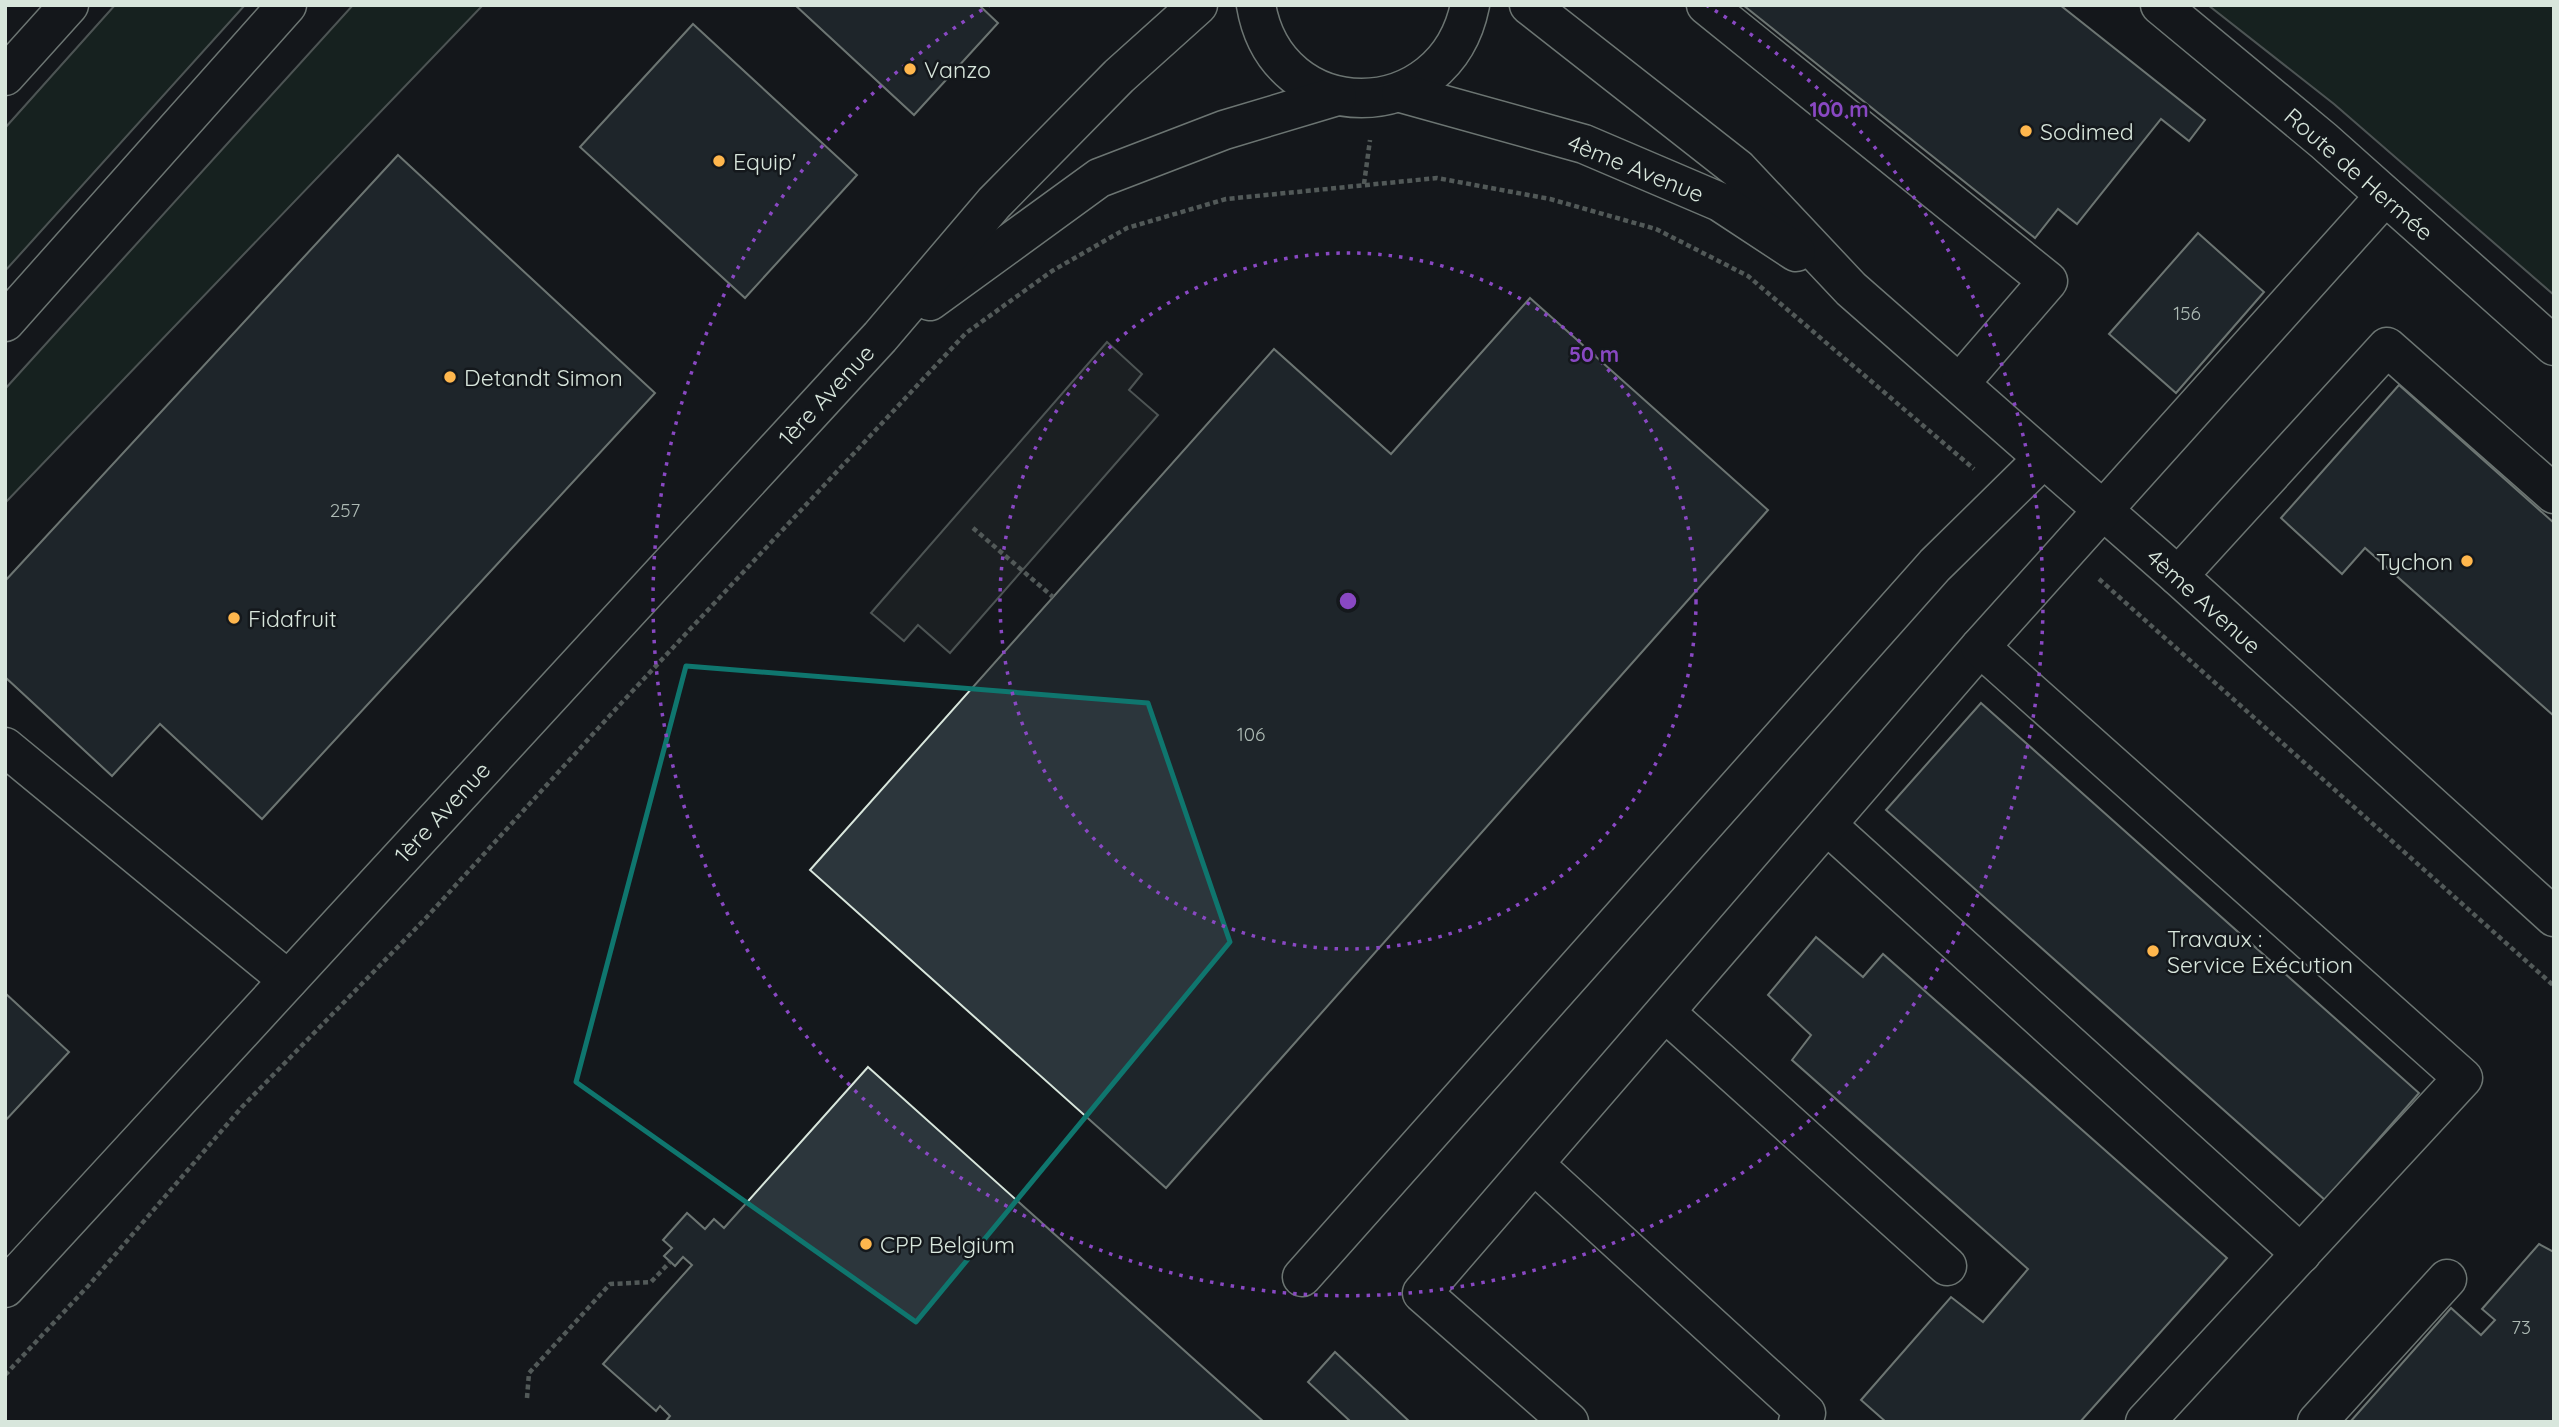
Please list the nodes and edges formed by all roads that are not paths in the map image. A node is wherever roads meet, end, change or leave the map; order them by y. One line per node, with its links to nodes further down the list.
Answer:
1 (69, 5): 9 (street)
2 (287, 5): 14 (street)
3 (1198, 5): 15 (street, 1ère Avenue)
4 (1256, 5): 11 (street, 1ère Avenue)
5 (1470, 5): 10 (street, 1ère Avenue)
6 (1529, 5): 13 (street, 4ème Avenue)
7 (1706, 5): 17 (street)
8 (2160, 5): 12 (street, Route de Hermée)
9 (5, 76)
10 (1401, 93): 11 (street, 1ère Avenue); 13 (street, 4ème Avenue)
11 (1337, 96): 15 (street, 1ère Avenue)
12 (2385, 196): 16 (street, Route de Hermée); 20 (street)
13 (1850, 289): 17 (street, 4ème Avenue)
14 (5, 322)
15 (880, 337): 26 (street, 1ère Avenue)
16 (2554, 346)
17 (1960, 383): 18 (street, 4ème Avenue)
18 (2043, 459): 20 (street, 4ème Avenue); 31 (street)
19 (2554, 494): 21 (street)
20 (2101, 509): 21 (street, 4ème Avenue); 22 (street)
21 (2178, 576): 25 (street, 4ème Avenue)
22 (1980, 647): 24 (street); 29 (street)
23 (5, 747): 26 (street)
24 (1827, 825): 27 (street); 29 (street)
25 (2554, 917)
26 (288, 980): 33 (street, 1ère Avenue)
27 (1666, 1013): 28 (street); 30 (street)
28 (1535, 1166): 34 (street); 35 (street)
29 (2301, 1254): 36 (street)
30 (1947, 1266)
31 (1301, 1277)
32 (2447, 1279): 37 (street)
33 (5, 1288)
34 (1569, 1422)
35 (1798, 1422)
36 (2144, 1422)
37 (2317, 1422)

